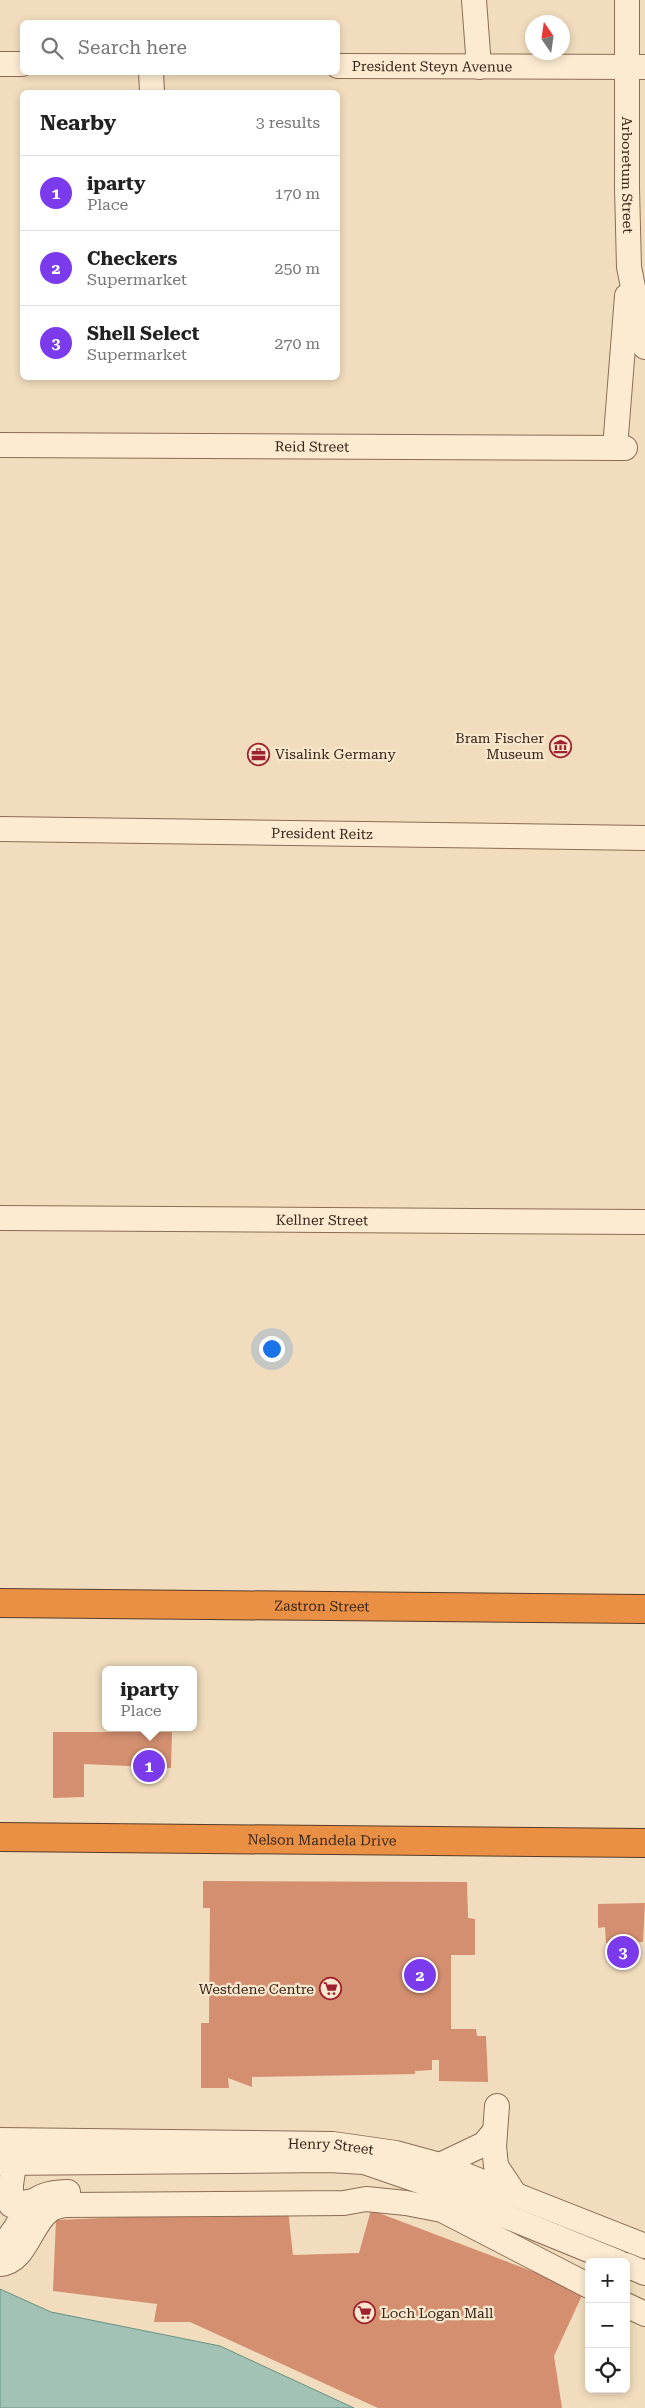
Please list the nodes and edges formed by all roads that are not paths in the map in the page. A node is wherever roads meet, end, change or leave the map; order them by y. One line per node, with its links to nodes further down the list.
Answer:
1 (474, 0): 6 (street)
2 (627, 0): 7 (street, Arboretum Street)
3 (0, 64): 4 (street)
4 (20, 64)
5 (340, 66): 6 (street, President Steyn Avenue)
6 (479, 67): 7 (street, President Steyn Avenue)
7 (636, 67): 10 (street, Arboretum Street)
8 (152, 75): 9 (street)
9 (152, 90)
10 (629, 267): 11 (street, Arboretum Street); 12 (street, Reid Street)
11 (645, 347)
12 (0, 445)
13 (0, 829): 14 (street, President Reitz)
14 (645, 838)
15 (0, 1218): 16 (street, Kellner Street)
16 (645, 1222)
17 (0, 1603): 18 (highway, Zastron Street)
18 (645, 1609)
19 (0, 1837): 20 (highway, Nelson Mandela Drive)
20 (645, 1844)
21 (497, 2106): 22 (street)
22 (495, 2131): 25 (street); 26 (street)
23 (0, 2140): 25 (street, Henry Street)
24 (7, 2164): 28 (street); 31 (street, Henry Street)
25 (440, 2166): 26 (street, Henry Street)
26 (514, 2193): 30 (street, Henry Street)
27 (366, 2199): 28 (street); 32 (street); 35 (street)
28 (33, 2201): 29 (street)
29 (7, 2234)
30 (645, 2246)
31 (608, 2258)
32 (0, 2264)
33 (630, 2267): 34 (street)
34 (645, 2273)
35 (585, 2284)
36 (630, 2307): 37 (street)
37 (645, 2314)

